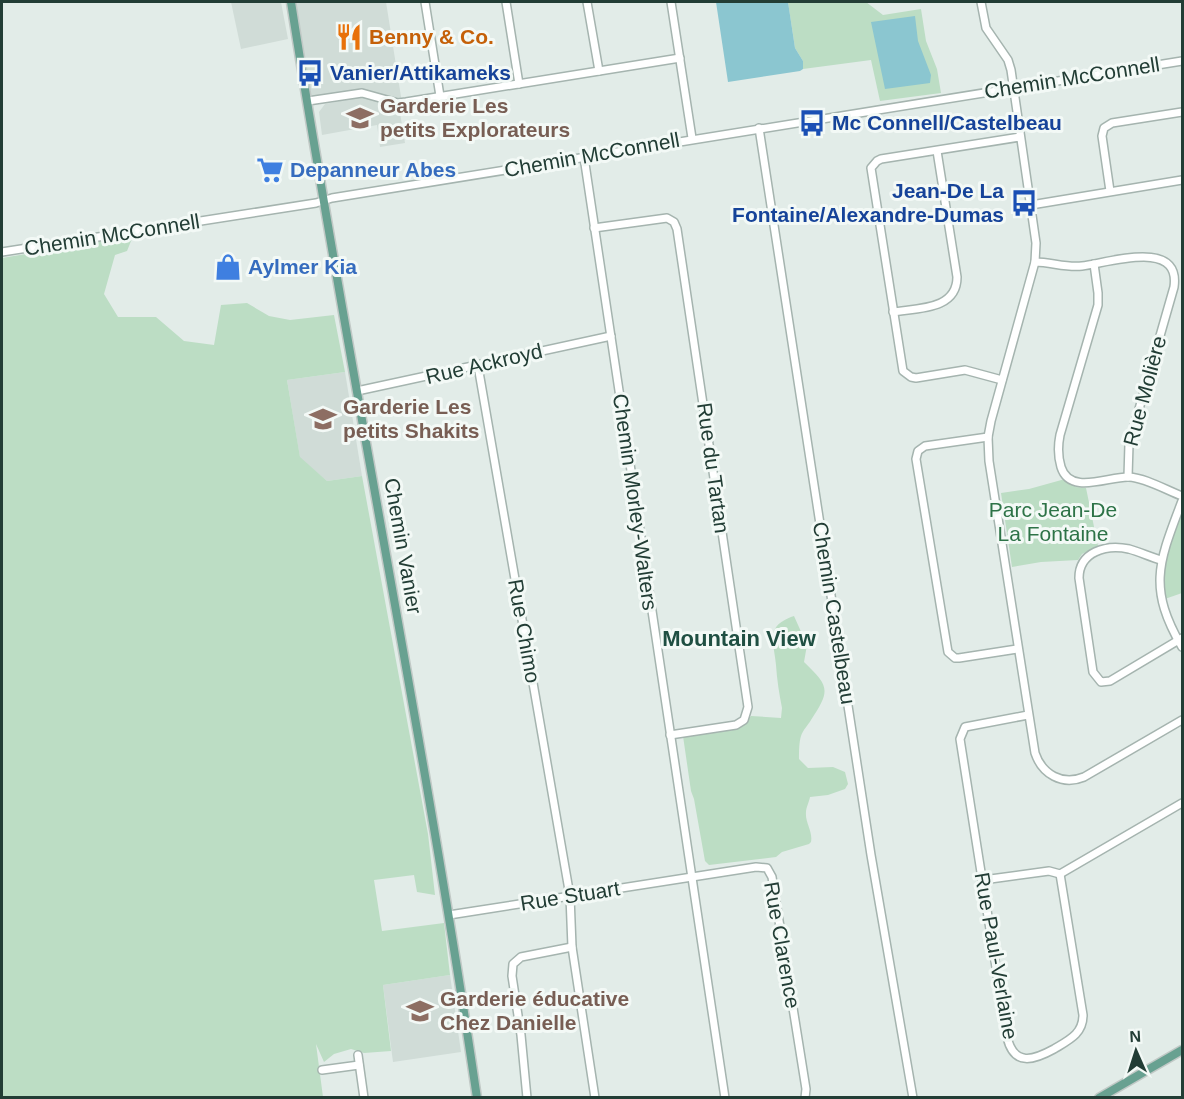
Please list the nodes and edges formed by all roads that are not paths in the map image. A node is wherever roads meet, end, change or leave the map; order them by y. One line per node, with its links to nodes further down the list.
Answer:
1 (291, 2): 13 (main road, Chemin Vanier)
2 (425, 2): 12 (street)
3 (506, 2): 10 (street)
4 (588, 2): 9 (street)
5 (672, 2): 7 (street)
6 (981, 2): 11 (street)
7 (680, 58): 9 (street); 17 (street)
8 (1182, 61): 11 (street, Chemin McConnell)
9 (599, 71): 10 (street)
10 (519, 84): 12 (street)
11 (1013, 87): 15 (street, Chemin McConnell); 16 (street)
12 (440, 96): 13 (street)
13 (308, 101): 22 (main road, Chemin Vanier)
14 (1182, 112): 21 (street)
15 (759, 128): 17 (street, Chemin McConnell); 60 (street, Chemin Castelbeau)
16 (1020, 137): 18 (street); 23 (street)
17 (693, 138): 19 (street, Chemin McConnell)
18 (938, 151): 28 (street); 28 (street)
19 (584, 157): 22 (street, Chemin McConnell); 24 (street, Chemin Morley-Walters)
20 (1182, 180): 21 (street)
21 (1110, 191): 23 (street)
22 (323, 200): 25 (street, Chemin McConnell); 32 (main road, Chemin Vanier)
23 (1031, 205): 26 (street)
24 (594, 228): 29 (street, Chemin Morley-Walters); 42 (street, Rue du Tartan)
25 (2, 252)
26 (1035, 262): 27 (street, Rue Molière); 31 (street)
27 (1094, 264): 34 (street); 34 (street, Rue Molière)
28 (893, 312): 31 (street)
29 (610, 336): 30 (street, Rue Ackroyd); 42 (street, Chemin Morley-Walters)
30 (478, 366): 32 (street, Rue Ackroyd); 47 (street, Rue Chimo)
31 (1002, 380): 33 (street)
32 (357, 391): 48 (main road, Chemin Vanier)
33 (988, 437): 39 (street); 39 (street)
34 (1128, 477): 35 (street)
35 (1182, 496)
36 (1182, 501): 37 (street)
37 (1161, 560): 38 (street); 38 (street)
38 (1181, 642)
39 (1017, 649): 40 (street)
40 (1028, 715): 41 (street); 46 (street, Rue Paul-Verlaine)
41 (1182, 720)
42 (670, 735): 45 (street, Chemin Morley-Walters)
43 (1182, 803): 44 (street)
44 (1060, 873): 46 (street); 46 (street, Rue Paul-Verlaine)
45 (692, 877): 47 (street, Rue Stuart); 58 (street, Chemin Morley-Walters); 59 (street, Rue Clarence)
46 (983, 880)
47 (570, 896): 48 (street, Rue Stuart); 49 (street, Rue Chimo)
48 (449, 915): 55 (main road, Chemin Vanier)
49 (572, 947): 56 (street); 57 (street, Rue Chimo)
50 (1182, 1050): 61 (main road)
51 (358, 1055): 52 (street)
52 (359, 1065): 53 (street); 54 (street)
53 (322, 1070)
54 (364, 1098)
55 (477, 1098)
56 (527, 1098)
57 (595, 1098)
58 (725, 1098)
59 (805, 1098)
60 (913, 1098)
61 (1099, 1098)

